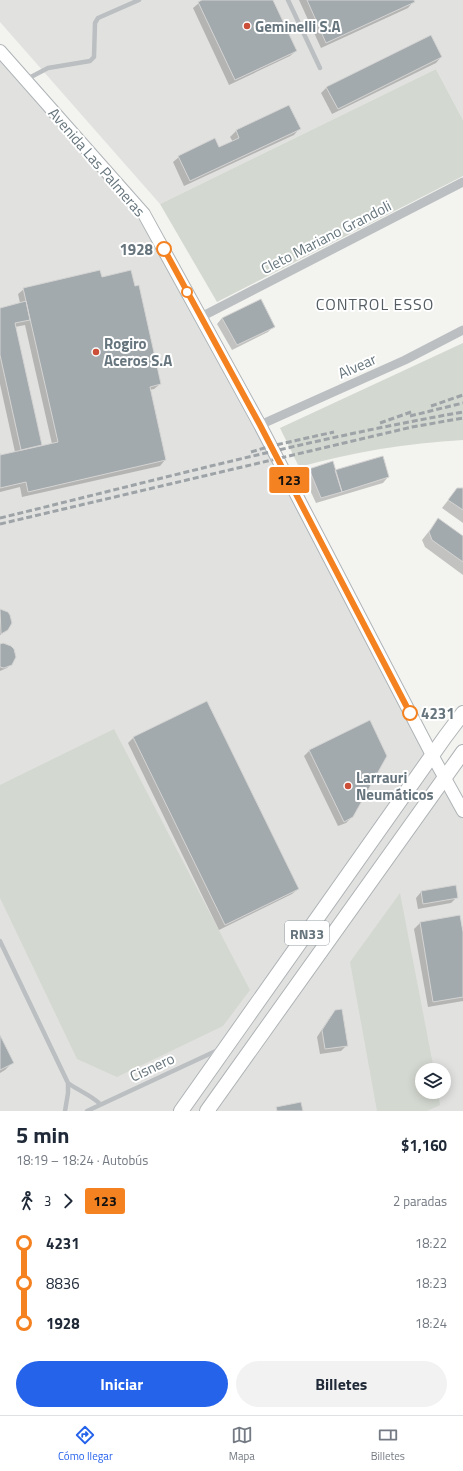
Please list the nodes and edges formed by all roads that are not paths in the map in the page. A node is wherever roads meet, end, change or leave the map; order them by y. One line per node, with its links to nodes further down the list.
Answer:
1 (139, 0): 5 (lane)
2 (288, 0): 4 (lane)
3 (0, 51): 5 (main road, Avenida Las Palmeras)
4 (320, 68)
5 (26, 80): 7 (main road, Avenida Las Palmeras)
6 (463, 182): 7 (street, Cleto Mariano Grandoli)
7 (201, 317): 9 (main road, Avenida Las Palmeras)
8 (463, 330): 9 (street, Alvear)
9 (260, 425): 12 (main road, Avenida Las Palmeras)
10 (463, 713): 12 (main road, RN33)
11 (463, 752): 13 (main road, RN33)
12 (432, 755): 13 (main road, Avenida Las Palmeras); 16 (main road, RN33)
13 (445, 777): 14 (main road, Avenida Las Palmeras); 22 (main road, RN33)
14 (463, 811)
15 (0, 941): 17 (lane)
16 (227, 1046): 18 (lane, Cisnero); 21 (main road, RN33)
17 (68, 1083): 18 (lane); 19 (lane)
18 (100, 1104): 20 (lane, Cisnero)
19 (64, 1111)
20 (87, 1111)
21 (181, 1111)
22 (207, 1111)

